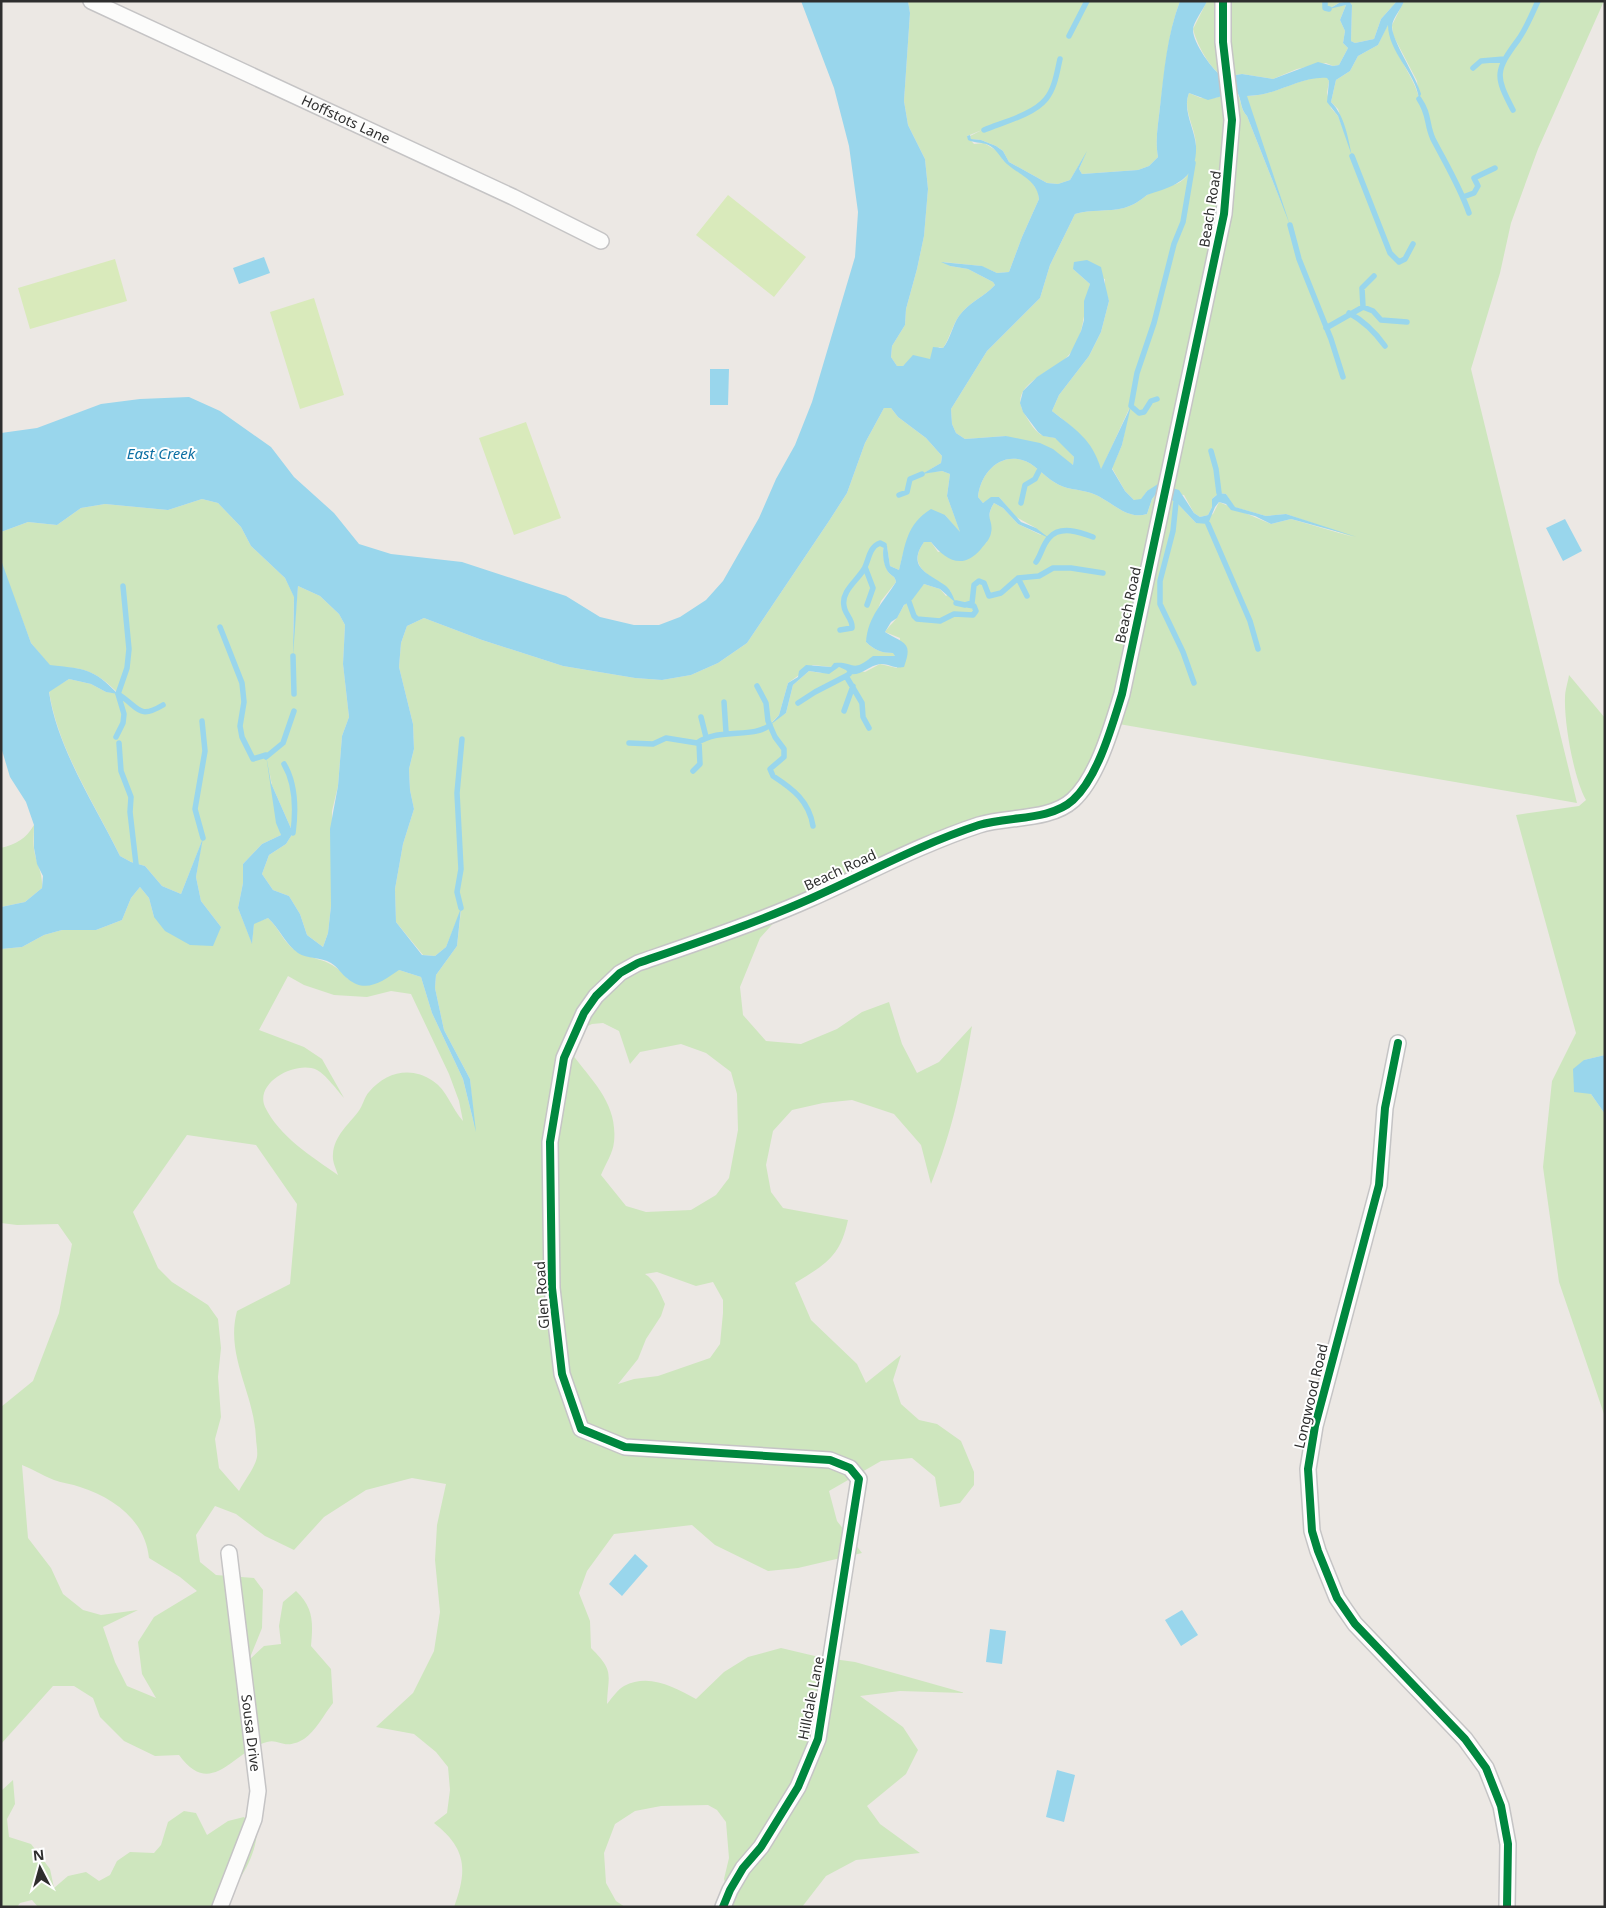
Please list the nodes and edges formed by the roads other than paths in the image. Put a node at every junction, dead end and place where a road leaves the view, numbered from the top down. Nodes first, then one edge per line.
1 (90, 1) edge
2 (1223, 1) edge
3 (601, 241) dead end
4 (692, 944) joint
5 (1398, 1043) dead end
6 (854, 1472) joint
7 (229, 1553) dead end
8 (220, 1907) edge
9 (723, 1907) edge
10 (1507, 1907) edge

1 - 3 street, Hoffstots Lane
2 - 4 street, Beach Road
4 - 6 street, Glen Road
5 - 10 street, Longwood Road
6 - 9 street, Hilldale Lane
7 - 8 street, Sousa Drive

